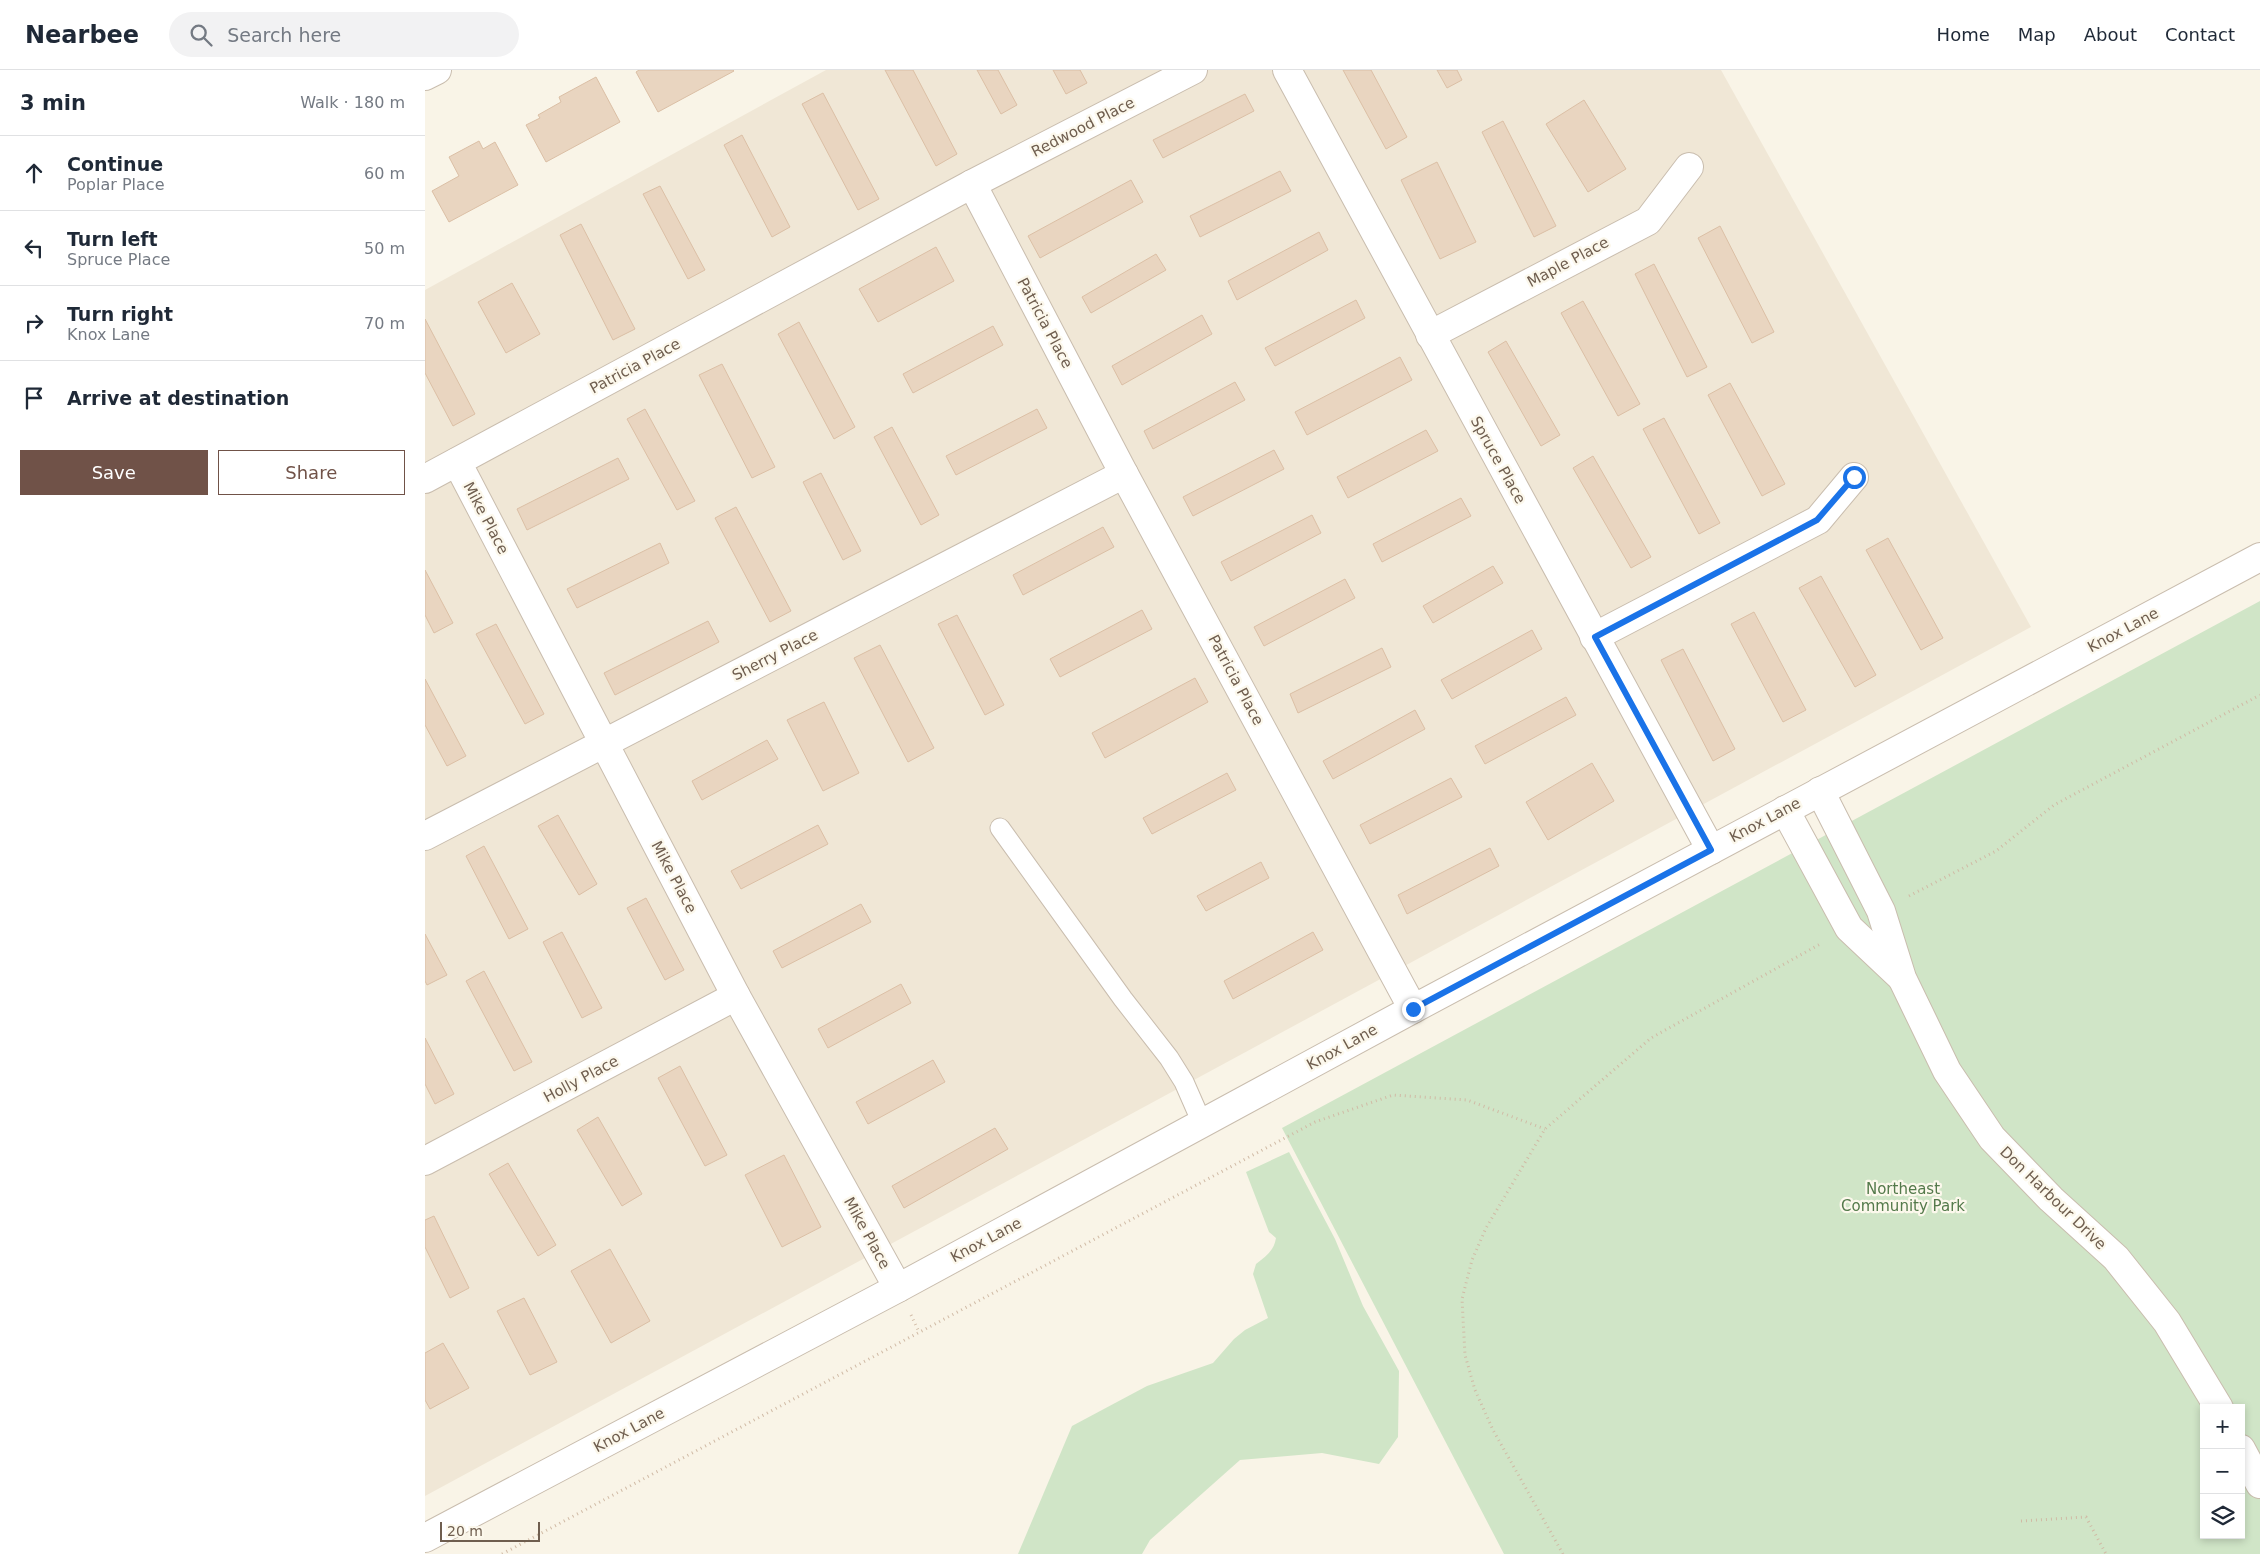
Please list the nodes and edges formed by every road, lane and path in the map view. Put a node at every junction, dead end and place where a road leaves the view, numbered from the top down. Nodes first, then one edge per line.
1 (437, 70) edge
2 (1193, 70) edge
3 (1287, 70) edge
4 (425, 76) edge
5 (1689, 167) dead end
6 (972, 184) junction
7 (1429, 335) junction
8 (457, 462) junction
9 (1124, 474) junction
10 (1854, 477) dead end
11 (425, 479) edge
12 (2260, 557) edge
13 (1595, 637) junction
14 (2260, 695) edge
15 (604, 744) junction
16 (1820, 791) junction
17 (1785, 810) junction
18 (1000, 828) dead end
19 (425, 836) edge
20 (1711, 850) junction
21 (1881, 911) junction
22 (1849, 928) junction
23 (1902, 978) junction
24 (736, 996) junction
25 (1413, 1009) junction
26 (1202, 1123) junction
27 (1545, 1129) junction
28 (425, 1161) edge
29 (898, 1288) junction
30 (2217, 1404) edge
31 (2245, 1456) edge
32 (2260, 1484) edge
33 (2021, 1521) dead end
34 (425, 1538) edge
35 (502, 1554) edge
36 (1563, 1554) edge
37 (2106, 1554) edge

1 - 4 street
2 - 6 street, Redwood Place
3 - 7 street, Spruce Place
5 - 7 street, Maple Place
6 - 8 street, Patricia Place
6 - 9 street, Patricia Place
7 - 13 street, Spruce Place
8 - 11 street, Patricia Place
8 - 15 street, Mike Place
9 - 15 street, Sherry Place
9 - 25 street, Patricia Place
10 - 13 street
12 - 16 street, Knox Lane
13 - 20 street, Spruce Place
14 - 21 path
15 - 19 street, Sherry Place
15 - 24 street, Mike Place
16 - 17 street, Knox Lane
16 - 21 street, Don Harbour Drive
17 - 20 street, Knox Lane
17 - 22 street, Don Harbour Drive
18 - 26 lane
20 - 25 street, Knox Lane
21 - 23 street, Don Harbour Drive
22 - 23 street, Don Harbour Drive
22 - 27 path
23 - 30 street, Don Harbour Drive
24 - 28 street, Holly Place
24 - 29 street, Mike Place
25 - 26 street, Knox Lane
26 - 29 street, Knox Lane
27 - 35 path
27 - 36 path
29 - 34 street, Knox Lane
31 - 32 street
33 - 37 path

